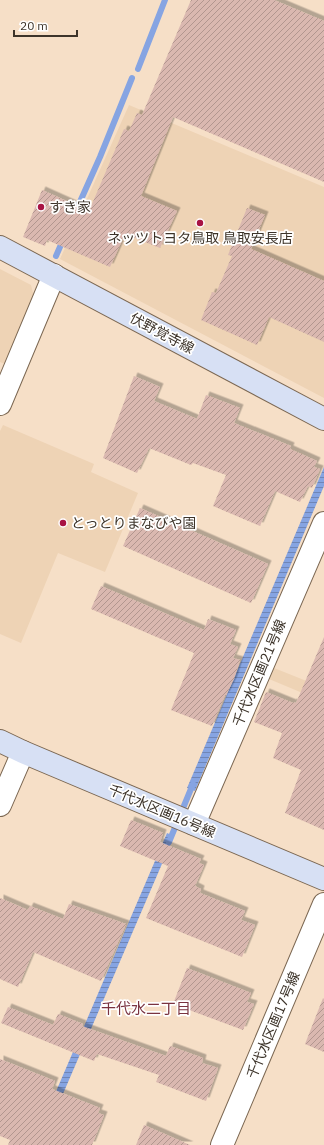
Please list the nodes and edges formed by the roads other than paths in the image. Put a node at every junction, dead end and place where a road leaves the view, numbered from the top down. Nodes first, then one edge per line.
1 (0, 247) edge
2 (54, 275) junction
3 (0, 404) edge
4 (324, 419) edge
5 (324, 523) edge
6 (0, 741) edge
7 (23, 752) junction
8 (0, 805) edge
9 (194, 824) junction
10 (324, 879) edge
11 (324, 904) edge
12 (222, 1145) edge

1 - 2 main road, 伏野覚寺線
2 - 3 street
2 - 4 main road, 伏野覚寺線
5 - 9 street, 千代水区画21号線
6 - 7 main road, 千代水区画16号線
7 - 8 street
7 - 9 main road, 千代水区画16号線
9 - 10 main road, 千代水区画16号線
11 - 12 street, 千代水区画17号線

